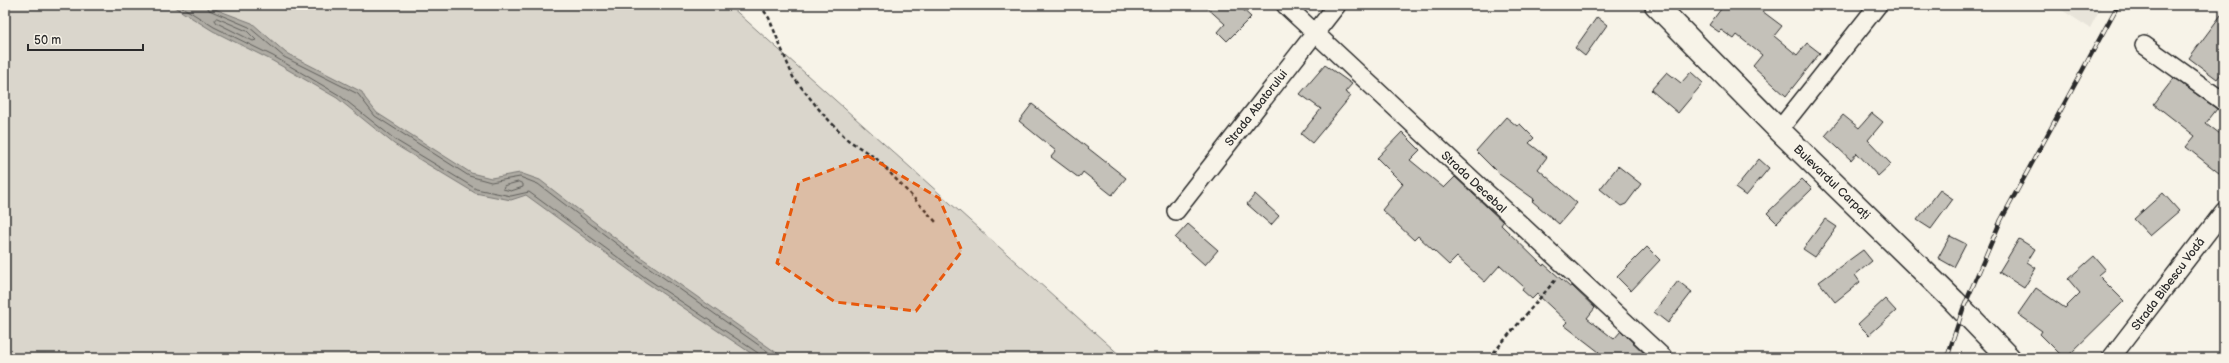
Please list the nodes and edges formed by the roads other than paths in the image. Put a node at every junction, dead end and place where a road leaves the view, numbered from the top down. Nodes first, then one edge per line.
1 (1285, 5) edge
2 (1336, 5) edge
3 (1656, 5) edge
4 (1878, 5) edge
5 (1315, 33) junction
6 (2144, 45) dead end
7 (2224, 102) edge
8 (1779, 130) junction
9 (1176, 211) dead end
10 (2224, 211) edge
11 (1664, 358) edge
12 (2009, 358) edge
13 (2112, 358) edge

1 - 5 street, Strada Decebal
2 - 5 street, Strada Abatorului
3 - 8 main road, Bulevardul Carpați
4 - 8 street
5 - 9 street, Strada Abatorului
5 - 11 street, Strada Decebal
6 - 7 street
8 - 12 main road, Bulevardul Carpați
10 - 13 street, Strada Bibescu Vodă

